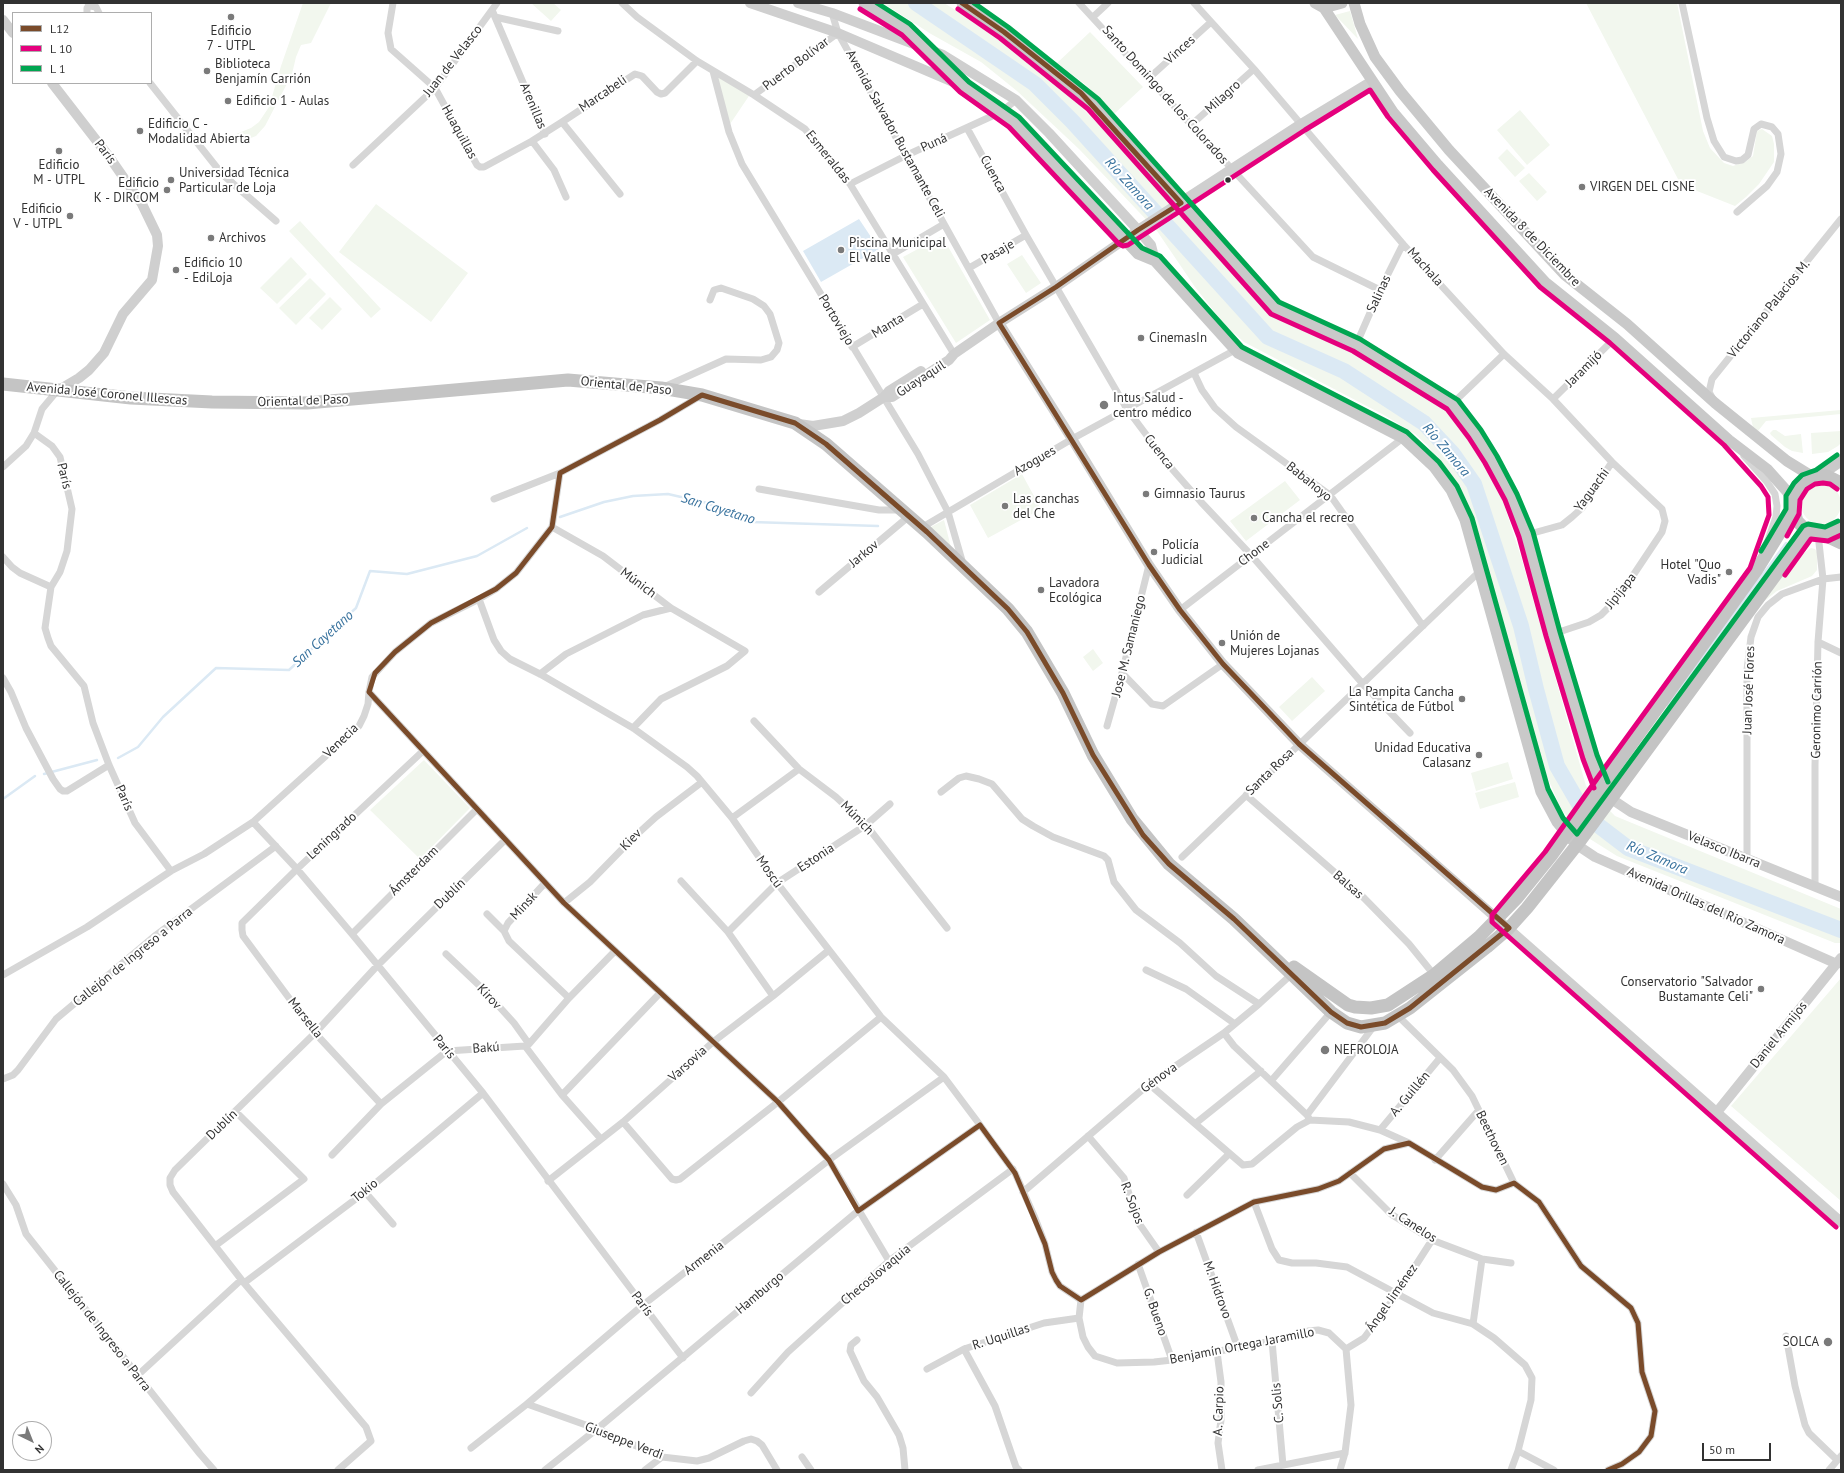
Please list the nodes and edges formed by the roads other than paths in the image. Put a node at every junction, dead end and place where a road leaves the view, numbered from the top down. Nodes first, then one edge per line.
1 (393, 3) edge
2 (497, 3) edge
3 (622, 3) edge
4 (750, 3) edge
5 (798, 3) edge
6 (864, 3) edge
7 (962, 3) edge
8 (1079, 3) edge
9 (1108, 3) edge
10 (1194, 3) edge
11 (1342, 3) edge
12 (1354, 3) edge
13 (1682, 3) edge
14 (89, 4) edge
15 (1320, 5) edge
16 (492, 10) junction
17 (98, 12) edge
18 (832, 13) junction
19 (495, 16) junction
20 (1093, 17) junction
21 (3, 20) edge
22 (1211, 22) junction
23 (558, 31) dead end
24 (12, 32) edge
25 (838, 32) junction
26 (925, 48) junction
27 (697, 61) junction
28 (1254, 69) junction
29 (713, 71) junction
30 (1149, 78) junction
31 (1372, 81) junction
32 (53, 84) edge
33 (151, 84) edge
34 (964, 87) junction
35 (435, 88) junction
36 (754, 95) junction
37 (1016, 100) junction
38 (1001, 112) junction
39 (562, 122) junction
40 (1301, 124) junction
41 (1191, 125) junction
42 (967, 128) junction
43 (545, 134) junction
44 (532, 141) junction
45 (907, 155) junction
46 (353, 165) dead end
47 (1232, 169) junction
48 (850, 184) junction
49 (620, 194) dead end
50 (566, 197) dead end
51 (1181, 203) junction
52 (1737, 212) dead end
53 (1841, 219) edge
54 (276, 220) dead end
55 (944, 224) junction
56 (1138, 230) junction
57 (1026, 235) junction
58 (1124, 239) junction
59 (1403, 244) junction
60 (893, 254) junction
61 (1155, 261) junction
62 (969, 268) junction
63 (1056, 287) junction
64 (1380, 290) junction
65 (710, 300) dead end
66 (923, 304) junction
67 (999, 323) junction
68 (1615, 338) junction
69 (1356, 345) junction
70 (852, 347) junction
71 (1235, 350) junction
72 (954, 354) junction
73 (1504, 354) junction
74 (1194, 373) junction
75 (3, 384) edge
76 (661, 388) junction
77 (57, 391) junction
78 (702, 395) junction
79 (884, 397) junction
80 (1553, 399) junction
81 (212, 402) joint
82 (1715, 403) junction
83 (1452, 404) junction
84 (1127, 409) junction
85 (795, 423) junction
86 (34, 433) junction
87 (1403, 438) junction
88 (1072, 439) junction
89 (1729, 440) junction
90 (1841, 461) edge
91 (1612, 462) junction
92 (3, 467) edge
93 (560, 473) junction
94 (1816, 477) junction
95 (1841, 483) edge
96 (759, 489) dead end
97 (1330, 495) junction
98 (494, 499) dead end
99 (1793, 504) junction
100 (948, 512) junction
101 (904, 513) junction
102 (1665, 521) joint
103 (552, 527) junction
104 (1841, 527) edge
105 (922, 528) junction
106 (1816, 533) junction
107 (1526, 535) junction
108 (1841, 543) edge
109 (1251, 555) junction
110 (3, 557) edge
111 (1148, 565) junction
112 (964, 566) junction
113 (1480, 571) junction
114 (1756, 571) junction
115 (1841, 577) edge
116 (1823, 579) junction
117 (51, 587) junction
118 (820, 592) dead end
119 (479, 599) junction
120 (671, 608) junction
121 (1180, 610) junction
122 (1423, 626) junction
123 (1553, 634) junction
124 (1818, 642) junction
125 (1841, 653) edge
126 (1224, 664) junction
127 (1122, 673) junction
128 (540, 674) junction
129 (3, 678) edge
130 (1362, 683) junction
131 (368, 692) junction
132 (754, 721) dead end
133 (1107, 726) dead end
134 (633, 728) junction
135 (1410, 733) dead end
136 (1299, 744) junction
137 (424, 752) junction
138 (109, 765) junction
139 (799, 769) junction
140 (702, 782) junction
141 (1598, 789) junction
142 (941, 792) dead end
143 (1246, 795) junction
144 (1608, 801) junction
145 (890, 804) dead end
146 (477, 809) junction
147 (732, 818) junction
148 (253, 822) junction
149 (866, 825) junction
150 (1569, 832) junction
151 (505, 840) junction
152 (1579, 843) junction
153 (276, 846) junction
154 (1182, 856) dead end
155 (1747, 859) junction
156 (297, 869) junction
157 (171, 871) junction
158 (681, 880) dead end
159 (545, 883) junction
160 (777, 883) junction
161 (1815, 887) junction
162 (1841, 898) edge
163 (564, 903) junction
164 (487, 914) dead end
165 (1498, 918) junction
166 (242, 923) joint
167 (947, 928) dead end
168 (1509, 928) junction
169 (504, 931) junction
170 (728, 932) junction
171 (352, 934) junction
172 (829, 950) junction
173 (615, 951) junction
174 (446, 954) dead end
175 (1839, 961) edge
176 (377, 966) junction
177 (1146, 970) dead end
178 (1294, 971) junction
179 (3, 975) edge
180 (1437, 980) junction
181 (660, 993) junction
182 (773, 996) junction
183 (570, 998) junction
184 (1259, 1004) junction
185 (1388, 1005) junction
186 (1331, 1012) junction
187 (1397, 1016) junction
188 (881, 1017) junction
189 (1235, 1024) junction
190 (1374, 1026) junction
191 (315, 1033) junction
192 (1224, 1033) junction
193 (713, 1042) junction
194 (527, 1045) junction
195 (447, 1051) junction
196 (1440, 1058) junction
197 (1261, 1071) junction
198 (944, 1077) junction
199 (3, 1079) edge
200 (1271, 1082) junction
201 (1149, 1084) junction
202 (483, 1093) junction
203 (562, 1095) junction
204 (778, 1102) junction
205 (381, 1104) junction
206 (1478, 1111) junction
207 (236, 1112) junction
208 (1717, 1112) junction
209 (1308, 1118) junction
210 (623, 1122) junction
211 (1196, 1123) junction
212 (980, 1125) junction
213 (1380, 1130) junction
214 (1088, 1136) junction
215 (601, 1139) junction
216 (1409, 1143) junction
217 (1229, 1154) junction
218 (332, 1155) dead end
219 (829, 1160) junction
220 (1435, 1160) junction
221 (1012, 1169) junction
222 (1350, 1173) junction
223 (548, 1181) junction
224 (1514, 1183) junction
225 (3, 1184) edge
226 (365, 1192) junction
227 (1023, 1192) junction
228 (1187, 1195) dead end
229 (1254, 1202) junction
230 (858, 1211) junction
231 (1841, 1222) edge
232 (393, 1224) dead end
233 (1196, 1232) junction
234 (1432, 1240) junction
235 (215, 1246) junction
236 (1159, 1252) junction
237 (1482, 1259) junction
238 (889, 1261) junction
239 (1511, 1263) dead end
240 (1138, 1264) junction
241 (242, 1282) junction
242 (1398, 1294) junction
243 (1081, 1300) junction
244 (643, 1305) junction
245 (1079, 1318) junction
246 (1473, 1324) junction
247 (1786, 1336) dead end
248 (856, 1340) dead end
249 (1272, 1341) junction
250 (1238, 1348) junction
251 (1346, 1349) junction
252 (964, 1350) junction
253 (1217, 1352) junction
254 (683, 1358) junction
255 (1172, 1360) junction
256 (927, 1369) dead end
257 (138, 1375) junction
258 (751, 1393) dead end
259 (527, 1404) junction
260 (597, 1429) junction
261 (471, 1448) dead end
262 (1518, 1451) junction
263 (1345, 1453) junction
264 (662, 1457) junction
265 (802, 1457) dead end
266 (1839, 1458) edge
267 (1283, 1466) junction
268 (214, 1470) edge
269 (338, 1470) edge
270 (545, 1470) edge
271 (645, 1470) edge
272 (776, 1470) edge
273 (811, 1470) edge
274 (905, 1470) edge
275 (1020, 1470) edge
276 (1222, 1470) edge
277 (1258, 1470) edge
278 (1340, 1470) edge
279 (1511, 1470) edge
280 (1554, 1470) edge
281 (1608, 1470) edge
282 (1829, 1470) edge

1 - 35 street, Huaquillas
2 - 16 street, Juan de Velasco
3 - 27 street, Esmeraldas
4 - 25 main road
5 - 18 main road
6 - 26 main road
7 - 51 main road
8 - 20 street, Santo Domingo de los Colorados
9 - 20 street
10 - 22 street, Machala
11 - 15 main road
12 - 82 main road, Avenida 8 de Diciembre
13 - 52 street
14 - 17 street
15 - 31 main road, Avenida 8 de Diciembre
16 - 19 street, Arenillas
16 - 35 street, Juan de Velasco
18 - 25 street, Avenida Salvador Bustamante Celi
18 - 26 main road
19 - 23 street
19 - 43 street, Arenillas
20 - 30 street, Santo Domingo de los Colorados
21 - 24 main road
22 - 28 street, Machala
22 - 30 street, Vinces
25 - 34 main road
25 - 36 street, Puerto Bolívar
25 - 45 street, Avenida Salvador Bustamante Celi
26 - 34 main road
26 - 37 main road
27 - 29 street, Esmeraldas
27 - 39 street, Marcabeli
28 - 40 street, Machala
28 - 41 street, Milagro
29 - 36 street, Esmeraldas
29 - 70 street, Portoviejo
30 - 41 street, Santo Domingo de los Colorados
31 - 40 main road, Guayaquil
31 - 68 main road, Avenida 8 de Diciembre
32 - 77 main road, París
33 - 54 street
34 - 38 main road
35 - 44 street, Huaquillas
35 - 46 street, Juan de Velasco
36 - 48 street, Esmeraldas
37 - 38 street, Puná
37 - 56 main road
38 - 42 street, Puná
38 - 58 main road
39 - 43 street, Arenillas
39 - 49 street, Arenillas
40 - 47 main road, Guayaquil
40 - 59 street, Machala
41 - 47 street, Santo Domingo de los Colorados
42 - 45 street, Puná
42 - 57 street, Cuenca
43 - 44 street
44 - 50 street
45 - 48 street, Puná
45 - 55 street, Avenida Salvador Bustamante Celi
47 - 51 main road, Guayaquil
47 - 64 street, Santo Domingo de los Colorados
48 - 60 street, Esmeraldas
51 - 56 main road, Guayaquil
51 - 69 main road
53 - 82 street, Victoriano Palacios M.
55 - 60 street
55 - 62 street, Avenida Salvador Bustamante Celi
56 - 58 main road, Guayaquil
56 - 61 main road
57 - 62 street, Pasaje
57 - 63 street, Cuenca
58 - 61 main road
58 - 63 main road, Guayaquil
59 - 64 street, Salinas
59 - 73 street, Machala
60 - 66 street, Esmeraldas
61 - 71 main road
62 - 67 street, Avenida Salvador Bustamante Celi
63 - 67 main road, Guayaquil
63 - 84 street, Cuenca
64 - 69 street, Salinas
65 - 76 street
66 - 70 street, Manta
66 - 72 street, Esmeraldas
67 - 72 main road, Guayaquil
67 - 88 main road, Avenida Salvador Bustamante Celi
68 - 80 street, Jaramijó
68 - 89 main road, Avenida 8 de Diciembre
69 - 83 main road
70 - 79 street, Portoviejo
71 - 74 street, Azogues
71 - 87 main road
72 - 79 main road, Guayaquil
73 - 80 street, Machala
73 - 83 street
74 - 84 street, Azogues
74 - 97 street, Babahoyo
75 - 77 highway, Avenida José Coronel Illescas
76 - 78 highway, Oriental de Paso
76 - 81 highway, Oriental de Paso
77 - 81 highway, Avenida José Coronel Illescas
77 - 86 street, París
78 - 85 highway, Oriental de Paso
78 - 93 street
79 - 85 main road, Guayaquil
79 - 100 street, Portoviejo
80 - 91 street, Machala
82 - 94 main road, Avenida 8 de Diciembre
83 - 107 main road
84 - 88 street, Azogues
84 - 109 street, Cuenca
85 - 101 highway, Oriental de Paso
86 - 92 street
86 - 117 street, París
87 - 97 street, Chone
87 - 113 main road
88 - 100 street, Azogues
88 - 111 main road, Avenida Salvador Bustamante Celi
89 - 99 main road, Avenida 8 de Diciembre
89 - 114 street
90 - 94 main road
91 - 102 street, Machala
91 - 107 street, Yaguachi
93 - 98 street
93 - 103 street, Venecia
94 - 95 highway
94 - 99 highway
96 - 101 street
97 - 109 street, Chone
97 - 122 street, Babahoyo
99 - 106 highway
99 - 114 highway
100 - 105 street, Azogues
100 - 112 street, Portoviejo
101 - 105 highway, Oriental de Paso
101 - 118 street, Jarkov
102 - 123 street, Jipijapa
103 - 119 street, Venecia
103 - 120 street, Múnich
104 - 106 highway
105 - 112 highway, Oriental de Paso
106 - 108 highway
106 - 116 street, Geronimo Carrión
106 - 144 highway
107 - 123 main road
109 - 121 street, Chone
109 - 130 street, Cuenca
110 - 117 street
111 - 121 main road, Avenida Salvador Bustamante Celi
111 - 127 street, Jose M. Samaniego
112 - 178 highway, Oriental de Paso
113 - 122 street, Santa Rosa
113 - 150 main road
114 - 141 highway
115 - 116 street, Juan José Flores
116 - 124 street, Geronimo Carrión
116 - 155 street, Juan José Flores
117 - 138 street, París
119 - 128 street, Moscú
119 - 131 street, Venecia
120 - 128 street
120 - 134 street, Múnich
121 - 126 main road, Avenida Salvador Bustamante Celi
122 - 130 street, Santa Rosa
123 - 141 main road
124 - 125 street
124 - 161 street, Geronimo Carrión
126 - 127 street
126 - 136 main road, Avenida Salvador Bustamante Celi
127 - 133 street, Jose M. Samaniego
128 - 134 street, Moscú
129 - 138 street
130 - 135 street, Cuenca
130 - 136 street, Santa Rosa
131 - 137 street
131 - 148 street, Venecia
132 - 139 street, Múnich
134 - 140 street, Moscú
136 - 143 street, Santa Rosa
136 - 165 main road, Avenida Salvador Bustamante Celi
137 - 146 street
137 - 156 street, Leningrado
138 - 157 street, París
139 - 147 street
139 - 149 street, Múnich
140 - 147 street, Moscú
140 - 163 street, Kiev
141 - 144 main road
141 - 150 highway
142 - 184 street
143 - 154 street, Santa Rosa
143 - 180 street, Balsas
144 - 152 highway
144 - 155 main road, Velasco Ibarra
145 - 149 street, Estonia
146 - 151 street
146 - 171 street, Ámsterdam
147 - 160 street, Moscú
148 - 153 street, París
148 - 157 street
149 - 160 street, Estonia
149 - 167 street, Múnich
150 - 152 main road
150 - 165 highway
151 - 159 street
151 - 176 street, Dublín
152 - 168 highway
152 - 175 main road, Avenida Orillas del Rio Zamora
153 - 156 street, París
153 - 199 street, Callejón de Ingreso a Parra
155 - 161 main road, Velasco Ibarra
156 - 166 street, Leningrado
156 - 171 street, París
157 - 179 street
158 - 170 street
159 - 163 street
159 - 169 street, Minsk
160 - 170 street, Estonia
160 - 172 street, Moscú
161 - 162 main road, Velasco Ibarra
163 - 173 street
164 - 169 street
165 - 168 main road, Avenida Salvador Bustamante Celi
165 - 180 highway
166 - 191 street, Marsella
168 - 180 highway
168 - 208 main road, Avenida Salvador Bustamante Celi
169 - 183 street
170 - 182 street
171 - 176 street, París
172 - 182 street, Varsovia
172 - 188 street, Moscú
173 - 181 street
173 - 183 street
174 - 194 street, Kirov
175 - 208 main road, Daniel Armijos
176 - 191 street, Dublín
176 - 195 street, París
177 - 189 street
178 - 184 street, Génova
178 - 185 highway
178 - 186 highway
180 - 185 highway
180 - 187 highway
181 - 193 street
181 - 203 street
182 - 193 street, Varsovia
183 - 194 street
184 - 189 street, Génova
185 - 187 street, Beethoven
186 - 190 highway
186 - 200 street
187 - 190 highway
187 - 196 street, Beethoven
188 - 198 street, Moscú
188 - 204 street
189 - 192 street, Génova
190 - 209 street
191 - 205 street, Marsella
191 - 207 street, Dublín
192 - 197 street
192 - 201 street, Génova
193 - 204 street
193 - 210 street, Varsovia
194 - 195 street, Bakú
194 - 203 street, Kirov
195 - 202 street, París
195 - 205 street
196 - 206 street, Beethoven
196 - 213 street, A. Guillén
197 - 200 street
197 - 211 street
198 - 212 street, Moscú
198 - 219 street, Armenia
200 - 209 street
201 - 211 street
201 - 214 street, Génova
202 - 223 street, París
202 - 226 street, Tokio
203 - 215 street, Kirov
204 - 210 street
204 - 219 street
205 - 218 street
206 - 220 street
206 - 224 street, Beethoven
207 - 235 street, Dublín
207 - 235 street
208 - 231 main road, Avenida Salvador Bustamante Celi
209 - 213 street
209 - 217 street
210 - 215 street, Varsovia
211 - 217 street
212 - 221 street, Moscú
212 - 230 street, Hamburgo
213 - 216 street
214 - 227 street, Génova
214 - 236 street, R. Sojos
215 - 223 street, Varsovia
216 - 220 street
216 - 222 street
217 - 228 street
219 - 230 street
219 - 244 street, Armenia
220 - 224 street
221 - 227 street, Moscú
221 - 238 street, Checoslovaquia
222 - 229 street
222 - 234 street, J. Canelos
223 - 244 street, París
224 - 281 street, Beethoven
225 - 257 street, Callejón de Ingreso a Parra
226 - 232 street
226 - 241 street, Tokio
227 - 243 street, Moscú
229 - 233 street
229 - 242 street
230 - 238 street
230 - 254 street, Hamburgo
233 - 236 street
233 - 250 street, M. Hidrovo
234 - 237 street, J. Canelos
234 - 242 street, Ángel Jiménez
235 - 241 street, Dublín
236 - 240 street
237 - 239 street, J. Canelos
237 - 246 street
238 - 258 street, Checoslovaquia
240 - 243 street
240 - 255 street, G. Bueno
241 - 257 street, Tokio
241 - 269 street, Dublín
242 - 246 street
242 - 251 street, Ángel Jiménez
243 - 245 street, Benjamín Ortega Jaramillo
244 - 254 street, París
244 - 259 street, Armenia
245 - 252 street, R. Uquillas
245 - 255 street, Benjamín Ortega Jaramillo
246 - 262 street
247 - 266 street
248 - 274 street
249 - 250 street, Benjamín Ortega Jaramillo
249 - 251 street, Benjamín Ortega Jaramillo
249 - 267 street, C. Solis
250 - 253 street, Benjamín Ortega Jaramillo
251 - 263 street
252 - 256 street, R. Uquillas
252 - 275 street
253 - 255 street, Benjamín Ortega Jaramillo
253 - 276 street, A. Carpio
254 - 260 street, Hamburgo
257 - 268 street, Callejón de Ingreso a Parra
259 - 260 street, Giuseppe Verdi
259 - 261 street, Armenia
260 - 264 street, Giuseppe Verdi
260 - 270 street, Hamburgo
262 - 279 street
262 - 280 street
263 - 267 street
263 - 278 street
264 - 271 street
264 - 272 street, Giuseppe Verdi
265 - 273 street
266 - 282 street
267 - 277 street

